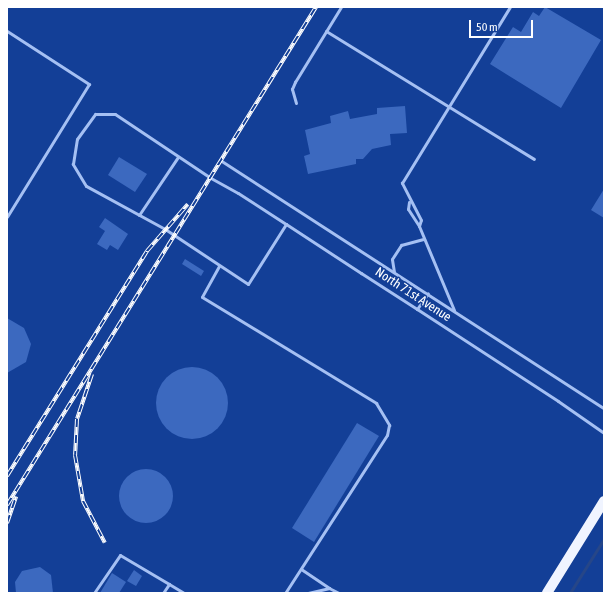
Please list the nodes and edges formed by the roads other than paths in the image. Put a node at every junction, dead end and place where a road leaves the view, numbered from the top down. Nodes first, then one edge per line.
1 (341, 7) edge
2 (510, 7) edge
3 (7, 31) edge
4 (326, 32) junction
5 (296, 103) dead end
6 (448, 107) junction
7 (178, 157) junction
8 (534, 159) dead end
9 (220, 160) dead end
10 (409, 202) junction
11 (139, 215) junction
12 (7, 217) edge
13 (286, 224) junction
14 (419, 226) junction
15 (424, 239) junction
16 (218, 266) junction
17 (394, 272) junction
18 (428, 294) junction
19 (417, 309) junction
20 (454, 310) junction
21 (604, 408) edge
22 (604, 434) edge
23 (604, 501) edge
24 (301, 569) junction
25 (169, 584) junction
26 (329, 588) junction
27 (94, 593) edge
28 (163, 593) edge
29 (184, 593) edge
30 (285, 593) edge
31 (308, 593) edge
32 (339, 593) edge
33 (547, 593) edge

1 - 4 lane
2 - 6 lane
3 - 12 lane
4 - 5 lane
4 - 6 lane
6 - 8 lane
6 - 10 lane
7 - 11 lane
7 - 11 lane, North 71st Avenue
7 - 13 lane, North 71st Avenue
9 - 17 lane, North 71st Avenue
10 - 14 lane
10 - 14 lane
11 - 16 lane, North 71st Avenue
13 - 16 lane, North 71st Avenue
13 - 19 lane, North 71st Avenue
14 - 15 lane
15 - 17 lane
15 - 20 lane
16 - 24 lane
17 - 18 lane, North 71st Avenue
18 - 19 lane
18 - 20 lane, North 71st Avenue
19 - 22 lane, North 71st Avenue
20 - 21 lane, North 71st Avenue
23 - 33 main road
24 - 26 lane
24 - 30 lane
25 - 27 lane
25 - 28 lane
25 - 29 lane
26 - 31 lane
26 - 32 lane

